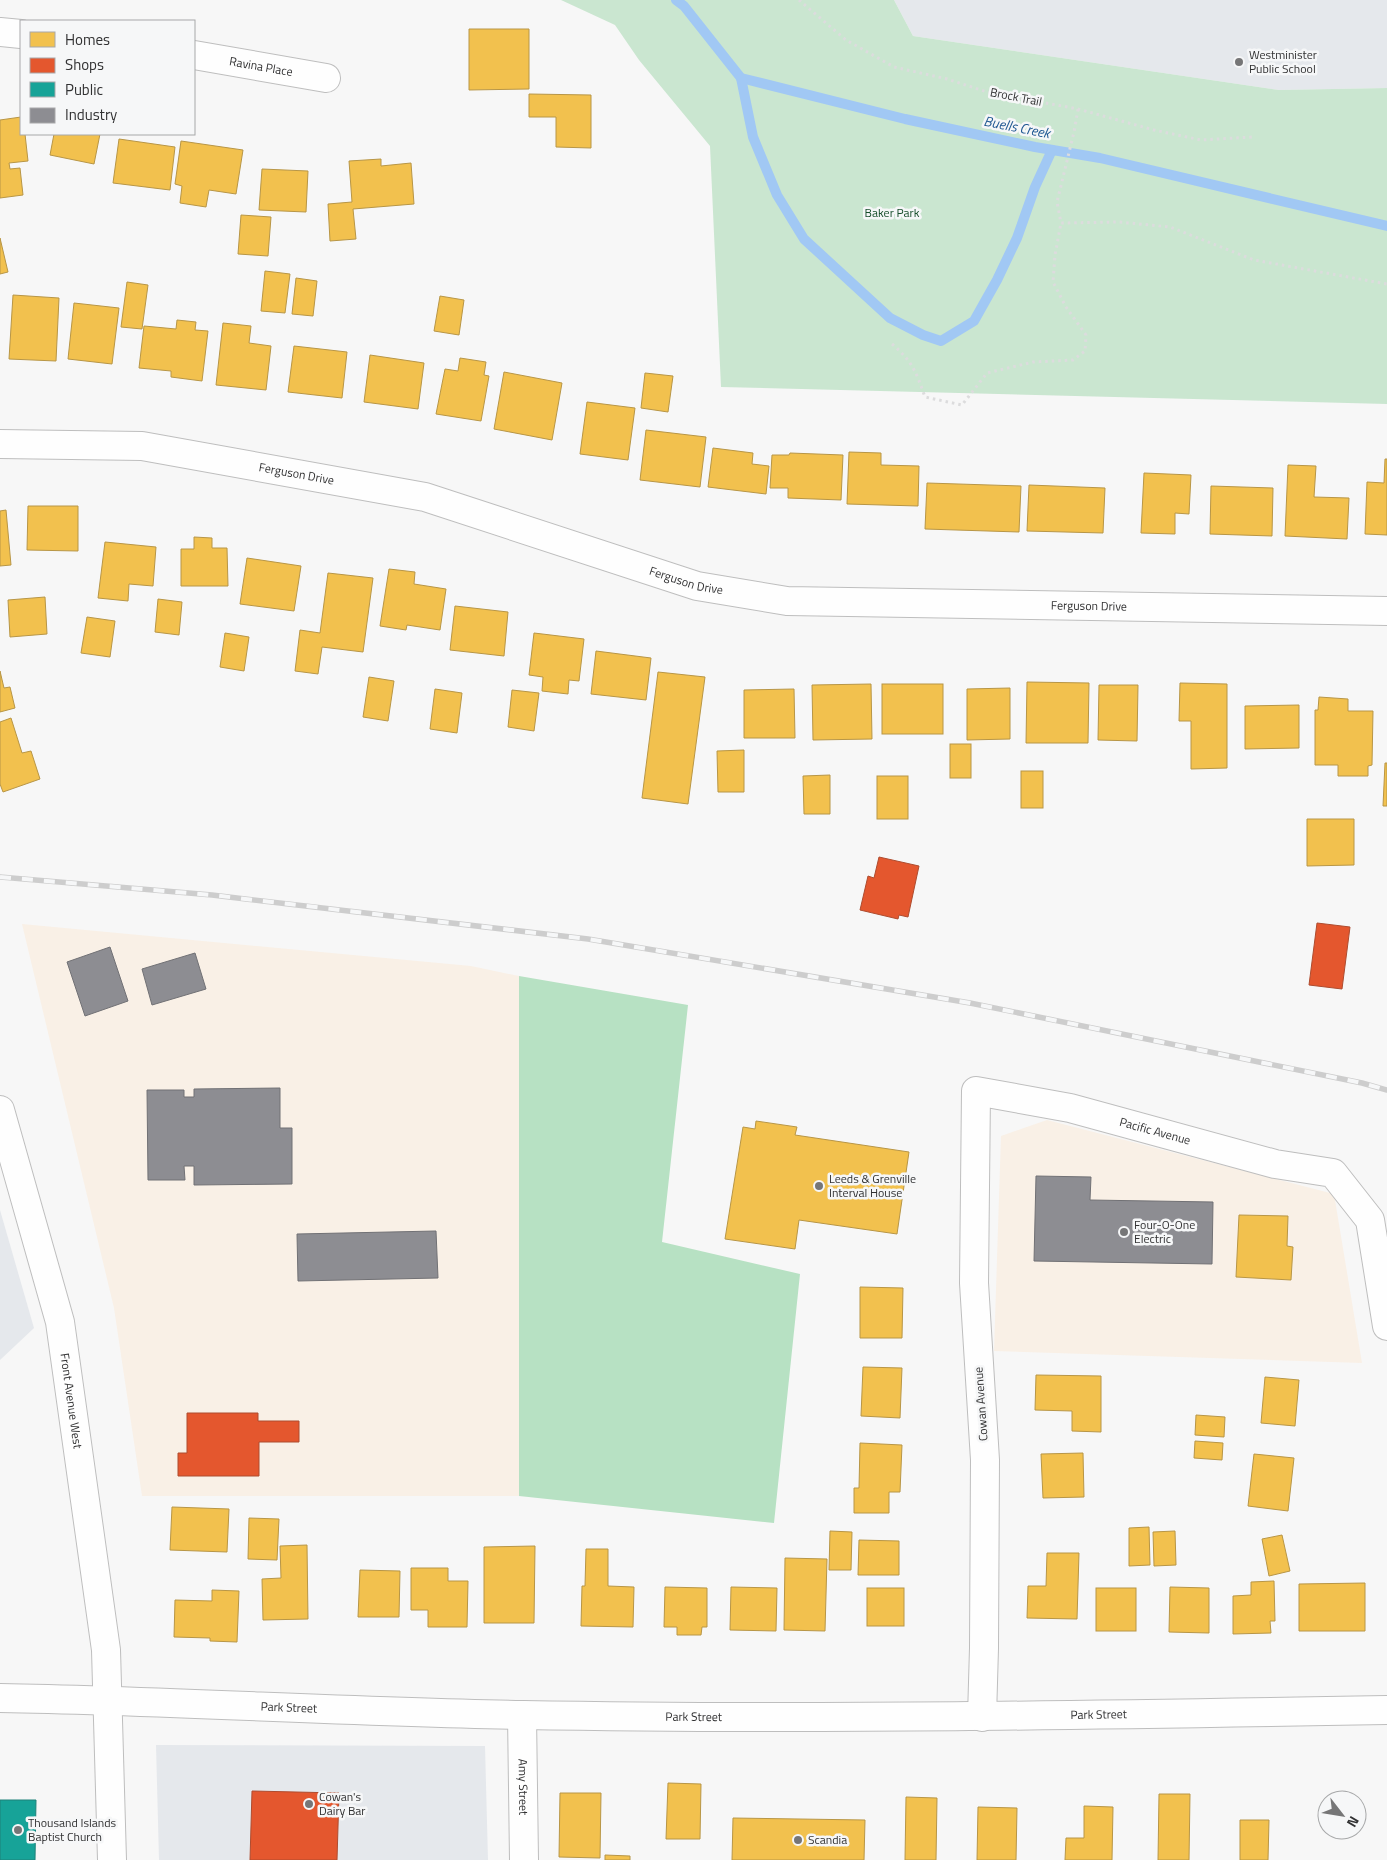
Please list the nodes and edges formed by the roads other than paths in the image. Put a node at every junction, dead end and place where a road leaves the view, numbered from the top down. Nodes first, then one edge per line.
1 (0, 32) edge
2 (20, 34) edge
3 (195, 55) edge
4 (326, 78) dead end
5 (0, 444) edge
6 (1387, 611) edge
7 (976, 1091) joint
8 (0, 1110) edge
9 (1387, 1326) edge
10 (0, 1698) edge
11 (109, 1700) junction
12 (1387, 1710) edge
13 (522, 1715) junction
14 (982, 1717) junction
15 (112, 1860) edge
16 (524, 1860) edge

1 - 2 street
3 - 4 street, Ravina Place
5 - 6 street, Ferguson Drive
7 - 9 street, Pacific Avenue
7 - 14 street, Cowan Avenue
8 - 11 street, Front Avenue West
10 - 11 street, Park Street
11 - 13 street, Park Street
11 - 15 street, Front Avenue West
12 - 14 street, Park Street
13 - 14 street, Park Street
13 - 16 street, Amy Street

